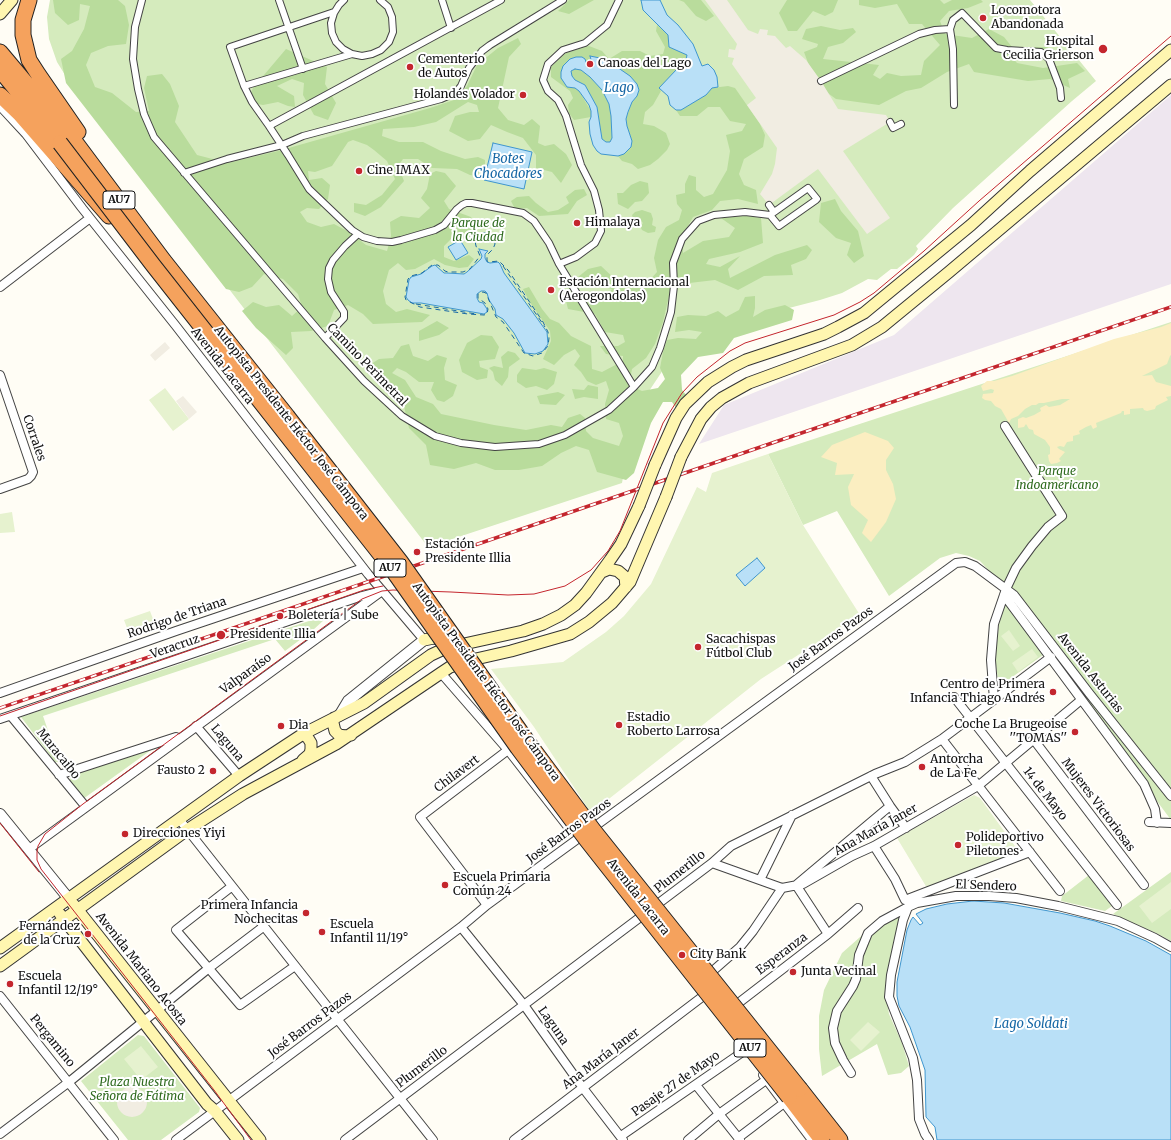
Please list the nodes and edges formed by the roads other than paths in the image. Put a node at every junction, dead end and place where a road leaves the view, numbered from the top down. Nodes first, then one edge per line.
1 (12, 0) edge
2 (29, 0) edge
3 (142, 0) edge
4 (279, 0) edge
5 (344, 0) edge
6 (380, 0) edge
7 (442, 0) edge
8 (501, 0) edge
9 (563, 0) edge
10 (619, 0) edge
11 (334, 12) junction
12 (0, 14) edge
13 (289, 27) junction
14 (451, 28) junction
15 (950, 30) junction
16 (1171, 50) edge
17 (0, 52) edge
18 (352, 54) junction
19 (303, 69) junction
20 (0, 70) edge
21 (821, 81) dead end
22 (1171, 85) edge
23 (244, 86) junction
24 (0, 95) edge
25 (1061, 98) dead end
26 (954, 105) dead end
27 (0, 106) edge
28 (890, 122) dead end
29 (901, 124) dead end
30 (269, 126) junction
31 (282, 145) junction
32 (184, 173) junction
33 (769, 205) dead end
34 (772, 213) junction
35 (90, 218) junction
36 (358, 234) junction
37 (159, 263) junction
38 (559, 264) junction
39 (0, 287) edge
40 (325, 338) junction
41 (0, 375) edge
42 (634, 387) junction
43 (1005, 426) dead end
44 (0, 489) edge
45 (363, 568) junction
46 (984, 571) joint
47 (602, 572) junction
48 (626, 587) junction
49 (382, 590) junction
50 (1005, 592) junction
51 (424, 640) junction
52 (455, 646) junction
53 (1051, 657) junction
54 (441, 673) junction
55 (0, 693) edge
56 (954, 697) dead end
57 (994, 700) junction
58 (1081, 700) junction
59 (12, 716) junction
60 (337, 717) junction
61 (970, 718) junction
62 (0, 719) edge
63 (196, 726) junction
64 (303, 734) junction
65 (183, 735) junction
66 (351, 735) junction
67 (942, 739) junction
68 (1034, 740) junction
69 (508, 750) junction
70 (298, 764) junction
71 (1006, 764) junction
72 (59, 775) junction
73 (239, 776) junction
74 (871, 776) junction
75 (978, 786) junction
76 (1171, 796) edge
77 (890, 806) junction
78 (86, 807) junction
79 (0, 814) edge
80 (792, 815) junction
81 (179, 819) junction
82 (1149, 822) dead end
83 (1158, 822) junction
84 (1171, 823) edge
85 (906, 828) junction
86 (187, 830) junction
87 (578, 840) junction
88 (874, 846) junction
89 (28, 849) junction
90 (1030, 852) junction
91 (712, 863) junction
92 (760, 880) junction
93 (796, 885) junction
94 (1144, 885) dead end
95 (231, 887) junction
96 (782, 888) junction
97 (1060, 891) dead end
98 (69, 899) junction
99 (907, 904) junction
100 (487, 905) junction
101 (1117, 905) dead end
102 (858, 908) dead end
103 (56, 909) junction
104 (78, 910) junction
105 (640, 918) junction
106 (64, 920) junction
107 (263, 927) junction
108 (460, 927) junction
109 (828, 934) junction
110 (1171, 947) edge
111 (0, 948) edge
112 (0, 966) edge
113 (295, 966) junction
114 (209, 968) junction
115 (694, 987) junction
116 (0, 996) edge
117 (702, 997) junction
118 (524, 1005) junction
119 (157, 1010) junction
120 (718, 1018) junction
121 (336, 1019) junction
122 (143, 1021) junction
123 (744, 1051) junction
124 (851, 1073) dead end
125 (766, 1080) junction
126 (68, 1082) junction
127 (696, 1085) junction
128 (583, 1088) junction
129 (791, 1096) junction
130 (400, 1099) junction
131 (229, 1100) junction
132 (215, 1111) junction
133 (719, 1114) junction
134 (0, 1134) edge
135 (927, 1137) edge
136 (622, 1138) edge
137 (739, 1139) edge
138 (114, 1140) edge
139 (176, 1140) edge
140 (238, 1140) edge
141 (260, 1140) edge
142 (345, 1140) edge
143 (432, 1140) edge
144 (514, 1140) edge
145 (688, 1140) edge
146 (812, 1140) edge
147 (822, 1140) edge
148 (840, 1140) edge

1 - 12 main road
2 - 37 highway
3 - 32 street, Camino Perimetral
4 - 13 street
5 - 11 street
6 - 18 street
7 - 14 street
8 - 14 street
9 - 31 street
10 - 38 street
11 - 13 street
11 - 18 street
13 - 19 street
13 - 23 street
14 - 30 street
15 - 21 street
15 - 25 street
15 - 26 street
16 - 47 main road, bridge
17 - 37 highway, Autopista Presidente Héctor José Cámpora / AU7
18 - 19 street
19 - 23 street
20 - 37 highway, Autopista Presidente Héctor José Cámpora / AU7, bridge
22 - 48 main road, bridge
23 - 30 street
24 - 37 highway, bridge
27 - 35 street, Avenida Lacarra
28 - 29 street
30 - 31 street
31 - 32 street
31 - 36 street
32 - 40 street, Camino Perimetral
33 - 34 street
34 - 34 street, Camino Perimetral
34 - 42 street, Camino Perimetral
35 - 39 street
35 - 45 street, Avenida Lacarra
36 - 38 street
36 - 40 street
37 - 129 highway, Autopista Presidente Héctor José Cámpora / AU7, bridge
38 - 42 street
40 - 42 street, Camino Perimetral
41 - 44 street, Corrales
43 - 50 street
45 - 49 street, Avenida Lacarra
45 - 55 street, Rodrigo de Triana
46 - 50 street, Avenida Asturias
46 - 87 street, José Barros Pazos
47 - 48 main road
47 - 52 main road
48 - 54 main road
49 - 51 street, Avenida Lacarra
49 - 59 street, Veracruz
49 - 63 street, Valparaíso
50 - 53 street, Avenida Asturias
50 - 57 street
50 - 76 street, Avenida Asturias
51 - 52 main road
51 - 60 street
52 - 60 main road
53 - 57 street, Plumerillo
53 - 58 street, Avenida Asturias
54 - 66 main road
54 - 69 street, Avenida Lacarra
56 - 61 street, 14 de Mayo
57 - 61 street, Plumerillo
58 - 68 street, Ana María Janer
58 - 83 street, Avenida Asturias
59 - 62 street, Veracruz
59 - 72 street, Maracaibo
60 - 64 main road
60 - 66 main road
61 - 67 street, Plumerillo
61 - 71 street, 14 de Mayo
63 - 65 street, Valparaíso
63 - 73 street, Laguna
64 - 70 main road
64 - 73 main road
65 - 72 street, Valparaíso
65 - 78 street, Valparaíso
66 - 70 main road
67 - 74 street, Plumerillo
67 - 75 street
68 - 71 street, Ana María Janer
68 - 94 street, Mujeres Victoriosas
69 - 87 street, Avenida Lacarra
69 - 100 street, Chilavert
70 - 86 main road
71 - 75 street, Ana María Janer
71 - 101 street, 14 de Mayo
72 - 78 street, Maracaibo
73 - 81 main road
74 - 77 street
74 - 80 street, Plumerillo
75 - 85 street, Ana María Janer
75 - 90 street
77 - 85 street
77 - 93 street
78 - 89 street, Valparaíso
79 - 89 street, Avenida Mariano Acosta
80 - 91 street, Plumerillo
80 - 92 street
81 - 86 street
81 - 98 main road
82 - 83 street
83 - 84 street
85 - 88 street, Ana María Janer
86 - 95 street
86 - 104 main road
87 - 100 street, José Barros Pazos
87 - 105 street, Avenida Lacarra
88 - 93 street, Ana María Janer
88 - 99 street
89 - 98 street, Avenida Mariano Acosta
90 - 97 street
90 - 99 street
91 - 92 street
91 - 105 street, Plumerillo
92 - 96 street
93 - 96 street, Ana María Janer
93 - 109 street
95 - 107 street
95 - 114 street
96 - 115 street
98 - 103 main road
98 - 104 main road, Avenida Mariano Acosta
99 - 110 street, El Sendero
99 - 124 street
99 - 135 street
100 - 108 street, José Barros Pazos
102 - 109 street, Esperanza
103 - 106 main road
103 - 111 main road
104 - 106 main road
104 - 119 main road, Avenida Mariano Acosta
105 - 115 street, Avenida Lacarra
105 - 118 street, Plumerillo
106 - 112 main road
106 - 122 main road
107 - 113 street
107 - 114 street
108 - 118 street, Laguna
108 - 121 street, José Barros Pazos
109 - 120 street, Esperanza
113 - 114 street
113 - 121 street
114 - 119 street
115 - 117 street, Avenida Lacarra
116 - 126 street, Pergamino
117 - 120 street, Avenida Lacarra
117 - 128 street, Ana María Janer
118 - 128 street, Laguna
118 - 130 street, Plumerillo
119 - 122 street
119 - 131 main road, Avenida Mariano Acosta
120 - 123 street, Avenida Lacarra
121 - 130 street
121 - 131 street, José Barros Pazos
122 - 126 street
122 - 132 main road
123 - 125 street, Avenida Lacarra
123 - 127 street, Pasaje 27 de Mayo
125 - 129 street, Avenida Lacarra
125 - 133 street
126 - 134 street
126 - 138 street, Pergamino
127 - 133 street
127 - 136 street, Pasaje 27 de Mayo
128 - 136 street, Laguna
128 - 144 street, Ana María Janer
129 - 137 street
129 - 146 street, Avenida Lacarra
129 - 147 highway, Autopista Presidente Héctor José Cámpora / AU7
129 - 148 highway, Autopista Presidente Héctor José Cámpora / AU7
130 - 142 street, Plumerillo
130 - 143 street
131 - 132 street, José Barros Pazos
131 - 141 main road, Avenida Mariano Acosta
132 - 139 street, José Barros Pazos
132 - 140 main road
133 - 137 street
133 - 145 street

